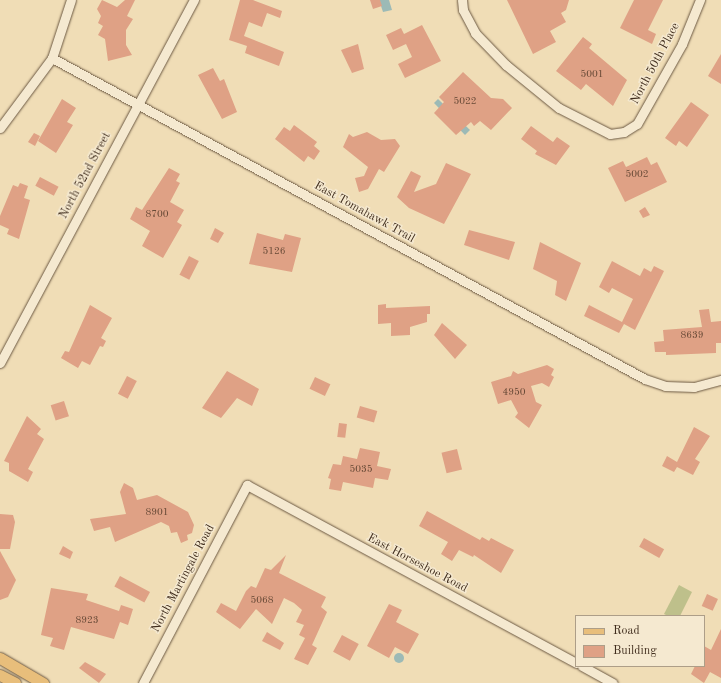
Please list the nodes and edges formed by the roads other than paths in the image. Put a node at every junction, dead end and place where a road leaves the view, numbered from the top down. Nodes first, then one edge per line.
1 (71, 0) edge
2 (194, 0) edge
3 (462, 0) edge
4 (700, 0) edge
5 (52, 58) junction
6 (138, 104) junction
7 (0, 128) edge
8 (0, 363) edge
9 (721, 380) edge
10 (247, 485) joint
11 (0, 658) edge
12 (575, 662) edge
13 (584, 667) edge
14 (0, 675) edge
15 (14, 683) edge
16 (43, 683) edge
17 (143, 683) edge
18 (613, 683) edge

1 - 5 street
2 - 6 street, North 52nd Street
3 - 4 street, North 50th Place
5 - 6 street, East Tomahawk Trail
5 - 7 street
6 - 8 street, North 52nd Street
6 - 9 street, East Tomahawk Trail
10 - 12 street, East Horseshoe Road
10 - 17 street, North Martingale Road
11 - 16 main road
13 - 18 street
14 - 15 main road

